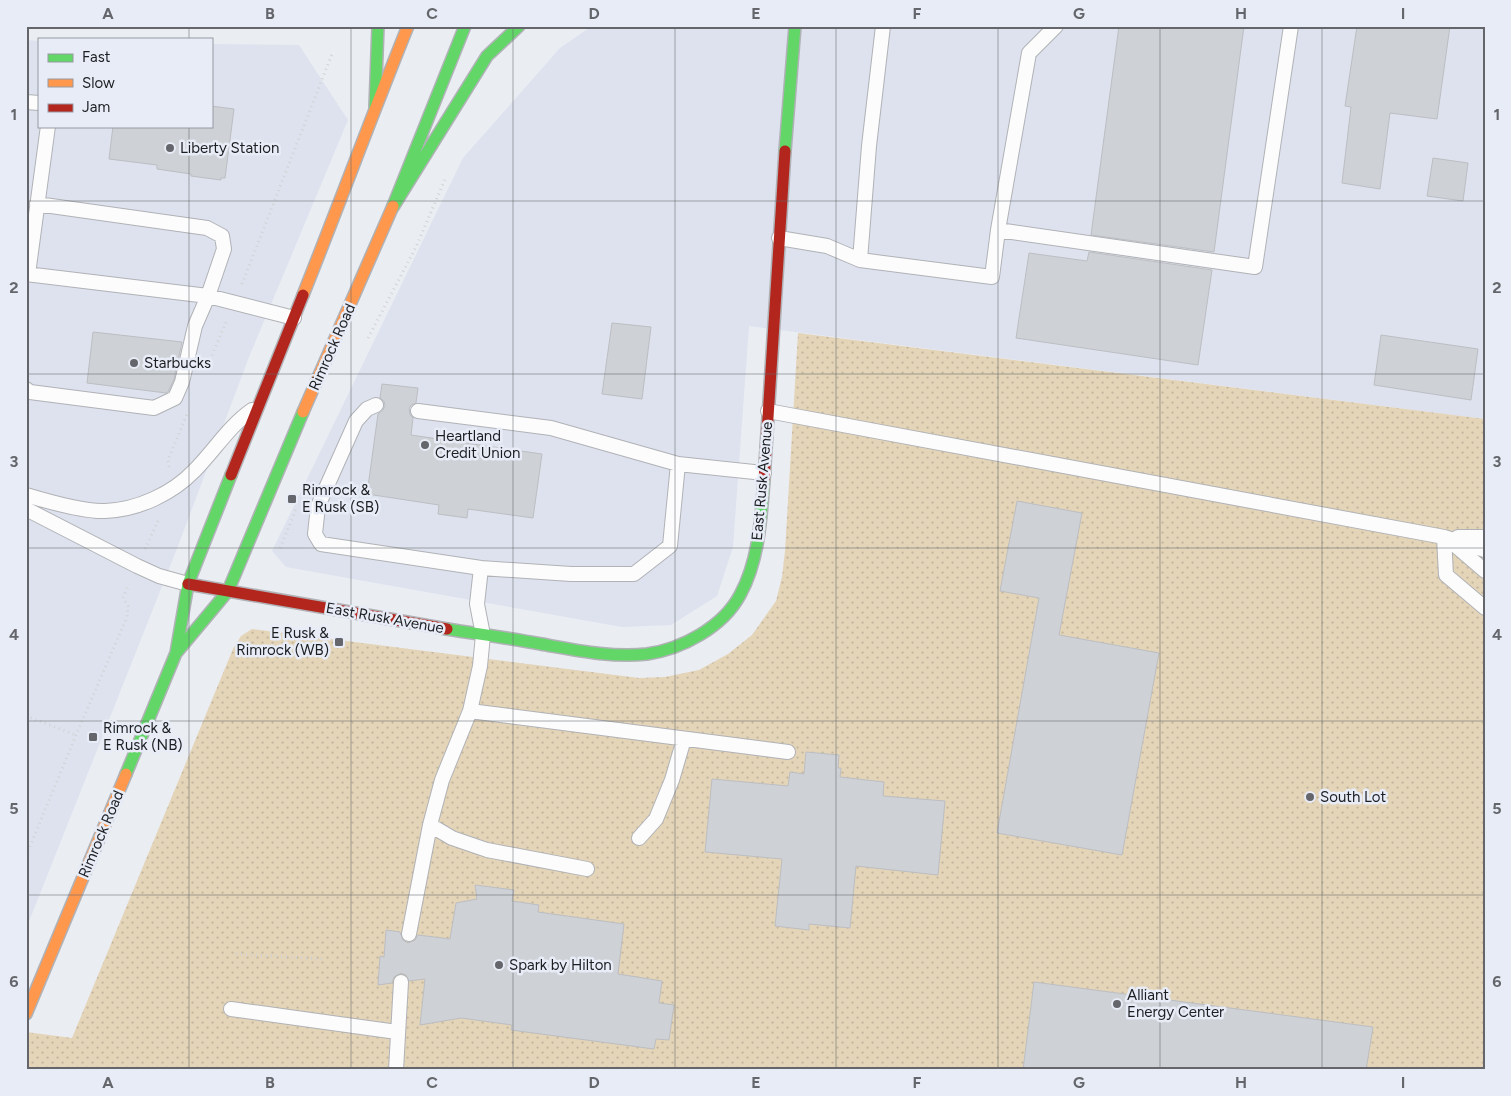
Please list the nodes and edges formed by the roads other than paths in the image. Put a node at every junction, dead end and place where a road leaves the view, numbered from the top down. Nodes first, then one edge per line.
1 (378, 26) edge
2 (408, 26) edge
3 (465, 26) edge
4 (520, 26) edge
5 (795, 26) edge
6 (883, 26) edge
7 (1056, 26) edge
8 (1291, 26) edge
9 (375, 108) junction
10 (48, 128) edge
11 (37, 204) junction
12 (393, 207) junction
13 (998, 230) junction
14 (779, 238) junction
15 (860, 260) junction
16 (27, 274) edge
17 (208, 296) junction
18 (294, 318) junction
19 (26, 389) edge
20 (259, 405) junction
21 (376, 405) dead end
22 (418, 411) dead end
23 (768, 411) junction
24 (678, 464) junction
25 (764, 473) junction
26 (26, 495) edge
27 (26, 509) edge
28 (1444, 536) junction
29 (1485, 537) edge
30 (1485, 550) edge
31 (481, 568) junction
32 (1485, 571) edge
33 (188, 584) junction
34 (228, 591) junction
35 (1485, 608) edge
36 (483, 635) junction
37 (176, 653) junction
38 (470, 711) junction
39 (684, 739) junction
40 (788, 752) dead end
41 (430, 825) junction
42 (639, 838) dead end
43 (587, 870) dead end
44 (408, 934) dead end
45 (401, 982) dead end
46 (232, 1009) dead end
47 (26, 1014) edge
48 (397, 1032) junction
49 (396, 1070) edge

1 - 9 main road
2 - 9 main road, Rimrock Road
3 - 12 main road, Rimrock Road
4 - 12 main road
5 - 14 main road, East Rusk Avenue
6 - 15 lane
7 - 13 lane
8 - 13 lane
9 - 18 main road, Rimrock Road
10 - 11 lane
11 - 16 lane
11 - 17 lane
12 - 34 main road, Rimrock Road
13 - 15 lane
14 - 15 lane
14 - 23 main road, East Rusk Avenue
16 - 17 lane
17 - 18 lane
17 - 19 lane
18 - 20 main road, Rimrock Road
20 - 26 lane
20 - 33 main road, Rimrock Road
21 - 31 lane
22 - 24 lane
23 - 25 main road, East Rusk Avenue
23 - 28 lane
24 - 25 lane
24 - 31 lane
25 - 36 main road, East Rusk Avenue
27 - 33 lane
28 - 29 lane
28 - 30 lane
28 - 32 lane
28 - 35 lane
31 - 36 lane
33 - 34 main road, East Rusk Avenue
33 - 37 main road, Rimrock Road
34 - 36 main road, East Rusk Avenue
34 - 37 main road, Rimrock Road
36 - 38 lane
37 - 47 main road, Rimrock Road
38 - 39 lane
38 - 41 lane
39 - 40 lane
39 - 42 lane
41 - 43 lane
41 - 44 lane
45 - 48 lane
46 - 48 lane
48 - 49 lane

